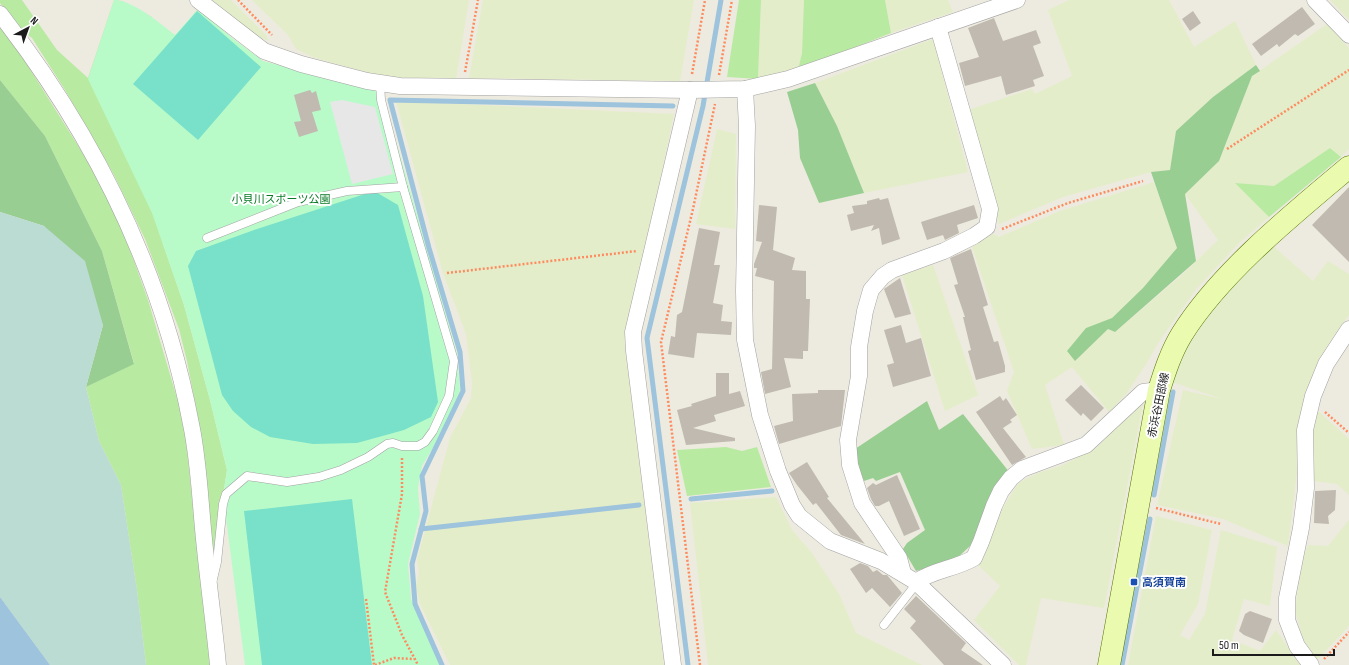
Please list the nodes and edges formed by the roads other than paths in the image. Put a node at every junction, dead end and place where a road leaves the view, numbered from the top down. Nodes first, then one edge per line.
1 (198, 0) edge
2 (1017, 0) edge
3 (1315, 0) edge
4 (983, 5) edge
5 (0, 14) edge
6 (938, 27) junction
7 (1349, 35) edge
8 (380, 83) junction
9 (745, 89) junction
10 (704, 90) junction
11 (1349, 167) edge
12 (403, 187) junction
13 (207, 238) dead end
14 (1349, 329) edge
15 (1159, 390) junction
16 (912, 579) junction
17 (210, 587) junction
18 (884, 625) dead end
19 (1317, 662) edge
20 (218, 665) edge
21 (673, 665) edge
22 (1003, 665) edge
23 (1109, 665) edge

1 - 8 street
2 - 4 street
3 - 7 street
4 - 6 street
5 - 17 street
6 - 9 street
6 - 16 street
8 - 10 street
8 - 12 lane
9 - 10 street
9 - 16 street
10 - 21 street
11 - 15 main road, 赤浜谷田部線
12 - 13 lane
12 - 17 lane
14 - 19 street
15 - 16 street
15 - 23 main road, 赤浜谷田部線
16 - 18 lane
16 - 22 street
17 - 20 street

